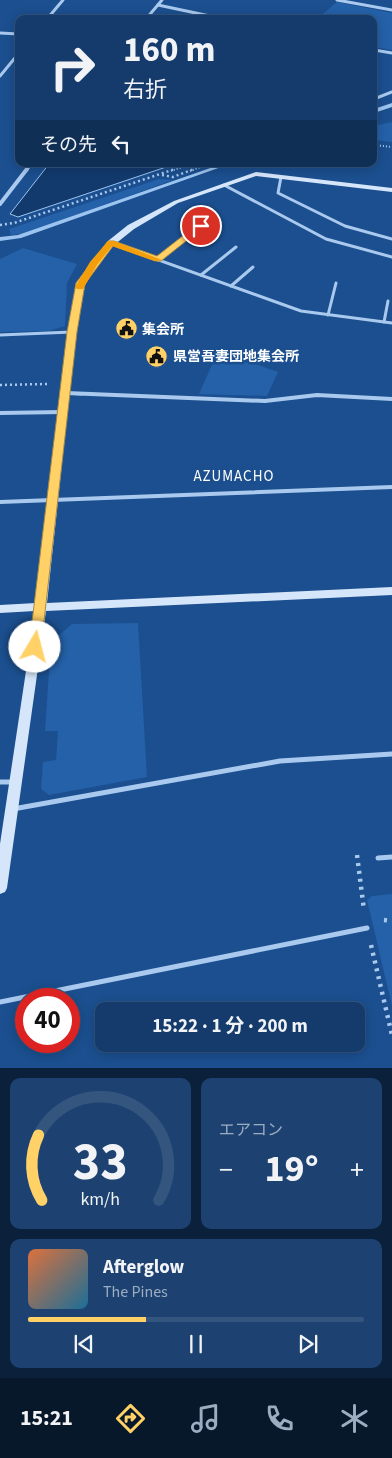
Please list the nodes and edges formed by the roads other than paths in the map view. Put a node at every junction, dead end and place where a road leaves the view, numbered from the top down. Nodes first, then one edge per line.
1 (63, 0) edge
2 (162, 0) edge
3 (337, 0) edge
4 (158, 5) junction
5 (392, 10) edge
6 (51, 15) edge
7 (149, 15) edge
8 (205, 15) edge
9 (0, 33) edge
10 (15, 34) edge
11 (377, 50) edge
12 (392, 53) edge
13 (15, 58) edge
14 (0, 76) edge
15 (392, 92) edge
16 (377, 94) edge
17 (384, 95) junction
18 (377, 98) edge
19 (29, 167) edge
20 (281, 177) junction
21 (224, 185) junction
22 (392, 190) edge
23 (0, 204) edge
24 (201, 226) dead end
25 (392, 238) edge
26 (111, 243) junction
27 (236, 247) dead end
28 (392, 257) edge
29 (158, 260) junction
30 (253, 267) dead end
31 (201, 275) junction
32 (336, 284) dead end
33 (231, 286) junction
34 (388, 301) dead end
35 (328, 315) junction
36 (384, 322) junction
37 (392, 323) edge
38 (72, 332) junction
39 (0, 335) edge
40 (66, 389) junction
41 (392, 399) edge
42 (64, 412) junction
43 (0, 413) edge
44 (392, 487) edge
45 (53, 500) junction
46 (0, 502) edge
47 (392, 590) edge
48 (41, 607) junction
49 (0, 610) edge
50 (392, 754) edge
51 (0, 782) edge
52 (15, 782) junction
53 (11, 810) junction
54 (392, 857) edge
55 (378, 858) dead end
56 (0, 888) edge
57 (368, 928) dead end
58 (0, 1002) edge

1 - 6 street
2 - 4 street
3 - 5 street
4 - 7 street
4 - 8 street
9 - 10 street
11 - 12 street
13 - 14 street
15 - 17 street
16 - 17 street
17 - 18 street
19 - 23 street
20 - 21 street
20 - 22 street
20 - 25 lane
21 - 26 street
21 - 28 lane
24 - 29 lane
26 - 29 lane
26 - 38 street
27 - 31 lane
29 - 31 lane
30 - 33 lane
31 - 33 lane
32 - 35 lane
33 - 35 lane
34 - 36 lane
35 - 36 lane
36 - 37 lane
38 - 39 lane
38 - 40 street
40 - 41 lane
40 - 42 street
42 - 43 lane
42 - 45 street
44 - 45 lane
45 - 46 lane
45 - 48 street
47 - 48 street
48 - 49 street
48 - 52 street
50 - 53 lane
51 - 52 lane
52 - 53 street
53 - 56 street
54 - 55 lane
57 - 58 lane

